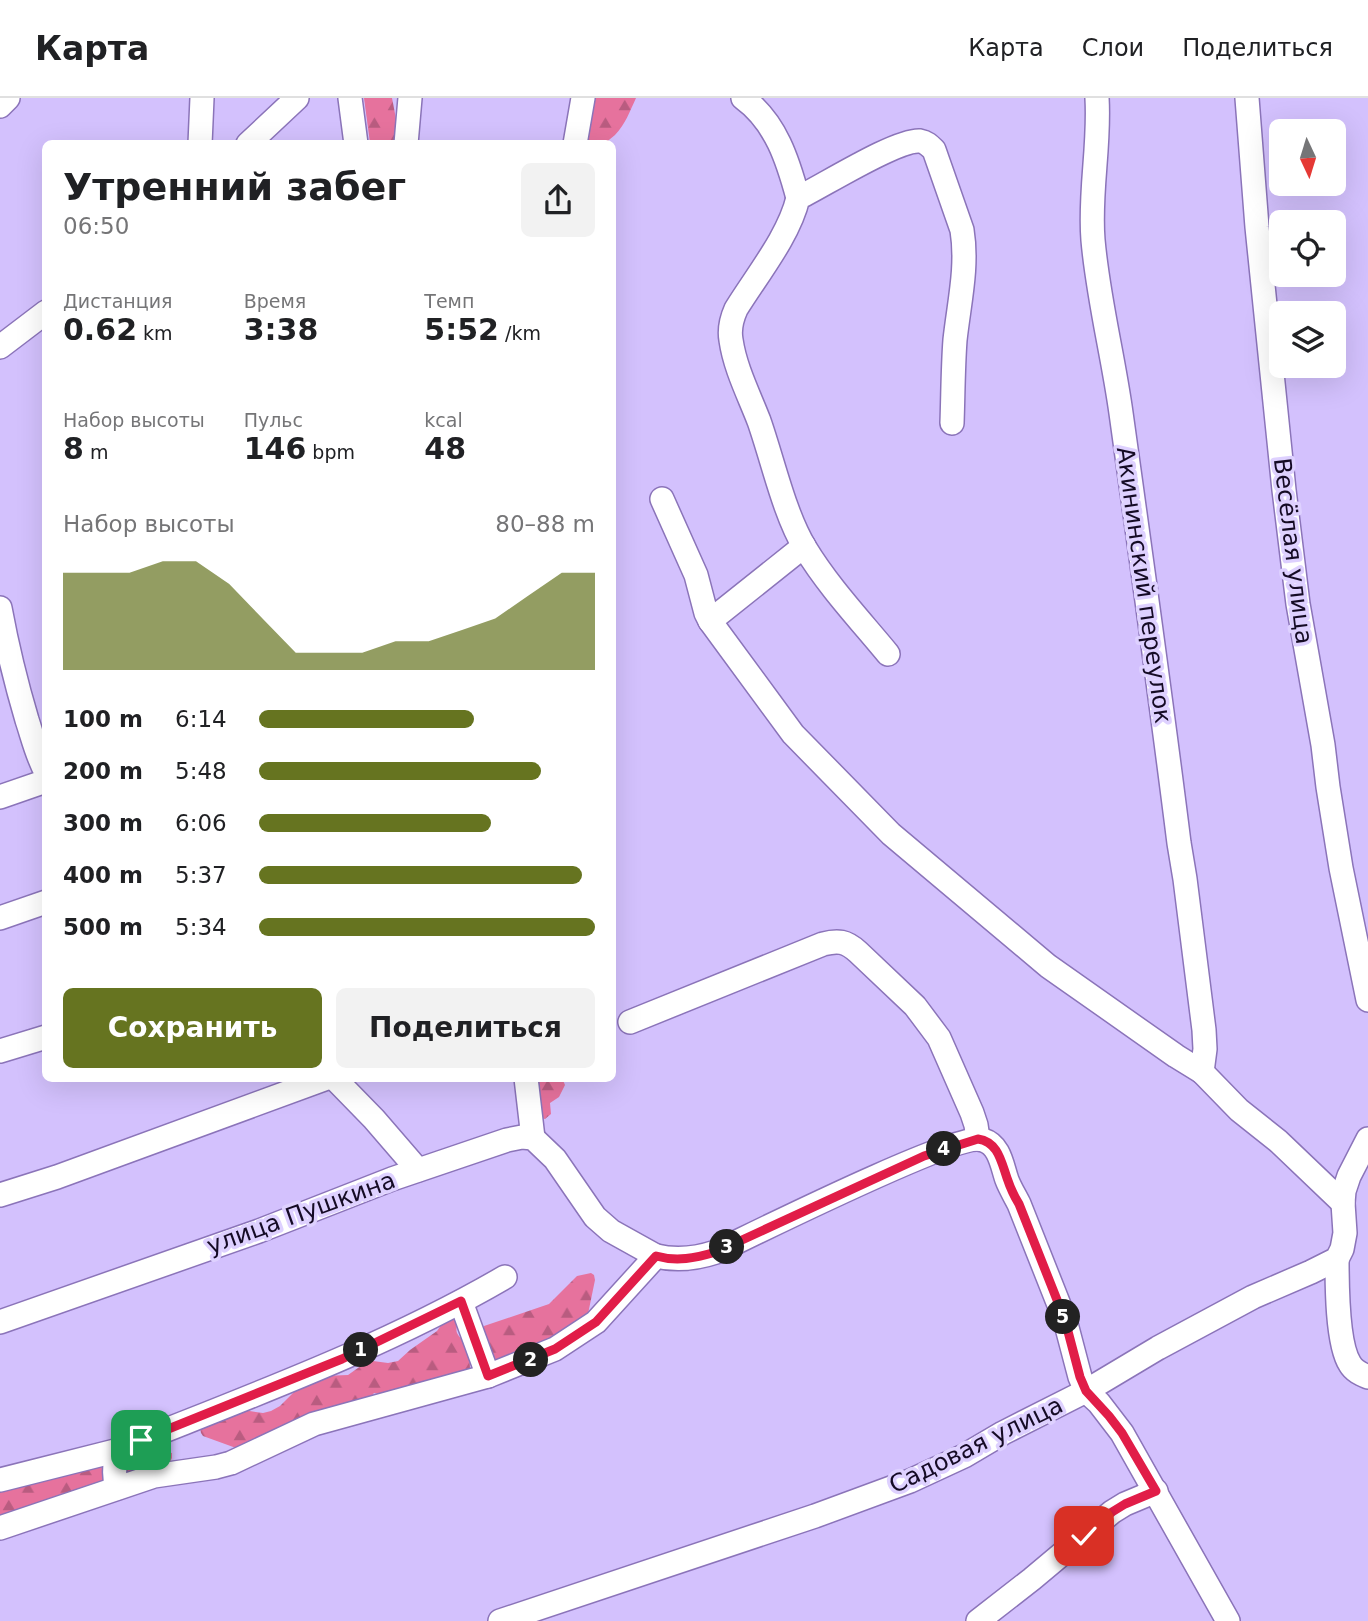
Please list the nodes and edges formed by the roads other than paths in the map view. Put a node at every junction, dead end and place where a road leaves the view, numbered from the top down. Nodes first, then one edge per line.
1 (8, 98) edge
2 (202, 98) edge
3 (297, 98) edge
4 (350, 98) edge
5 (410, 98) edge
6 (583, 98) edge
7 (743, 98) edge
8 (1097, 98) edge
9 (1247, 98) edge
10 (0, 106) edge
11 (200, 140) edge
12 (252, 140) edge
13 (355, 140) edge
14 (406, 140) edge
15 (576, 140) edge
16 (798, 198) junction
17 (42, 315) edge
18 (0, 346) edge
19 (952, 423) dead end
20 (662, 499) dead end
21 (803, 546) junction
22 (0, 608) edge
23 (710, 621) junction
24 (4, 649) edge
25 (888, 654) dead end
26 (42, 765) edge
27 (42, 782) edge
28 (0, 797) edge
29 (42, 903) edge
30 (0, 918) edge
31 (1364, 961) edge
32 (1368, 1000) edge
33 (630, 1022) dead end
34 (42, 1038) edge
35 (0, 1051) edge
36 (1202, 1072) junction
37 (316, 1082) edge
38 (338, 1082) edge
39 (526, 1082) edge
40 (533, 1138) junction
41 (978, 1139) junction
42 (1368, 1139) edge
43 (418, 1170) junction
44 (0, 1195) edge
45 (1343, 1203) junction
46 (656, 1256) junction
47 (1337, 1259) junction
48 (505, 1278) dead end
49 (461, 1301) junction
50 (0, 1322) edge
51 (488, 1376) junction
52 (1368, 1377) edge
53 (1086, 1391) junction
54 (118, 1450) junction
55 (0, 1480) edge
56 (117, 1488) junction
57 (1156, 1491) junction
58 (0, 1528) edge
59 (500, 1621) edge
60 (978, 1621) edge
61 (1227, 1621) edge

1 - 10 street
2 - 11 street
3 - 12 street
4 - 13 street
5 - 14 street
6 - 15 street
7 - 16 street
8 - 36 street, Акининский переулок
9 - 31 street, Весёлая улица
16 - 19 street
16 - 21 street
17 - 18 street
20 - 23 street
21 - 23 street
21 - 25 street
22 - 24 street
23 - 36 street
24 - 26 street
27 - 28 street
29 - 30 street
31 - 32 street, Весёлая улица
33 - 41 street
34 - 35 street
36 - 45 street
37 - 44 street
38 - 43 street
39 - 40 street
40 - 43 street, улица Пушкина
40 - 46 street
41 - 46 street
41 - 53 street
42 - 45 street
43 - 50 street, улица Пушкина
45 - 47 street
46 - 51 street
47 - 52 street
47 - 53 street, Садовая улица
48 - 49 street
49 - 51 street
49 - 54 street
51 - 56 street
53 - 57 street
53 - 59 street, Садовая улица
54 - 55 street
54 - 56 street
56 - 58 street
57 - 60 street
57 - 61 street

